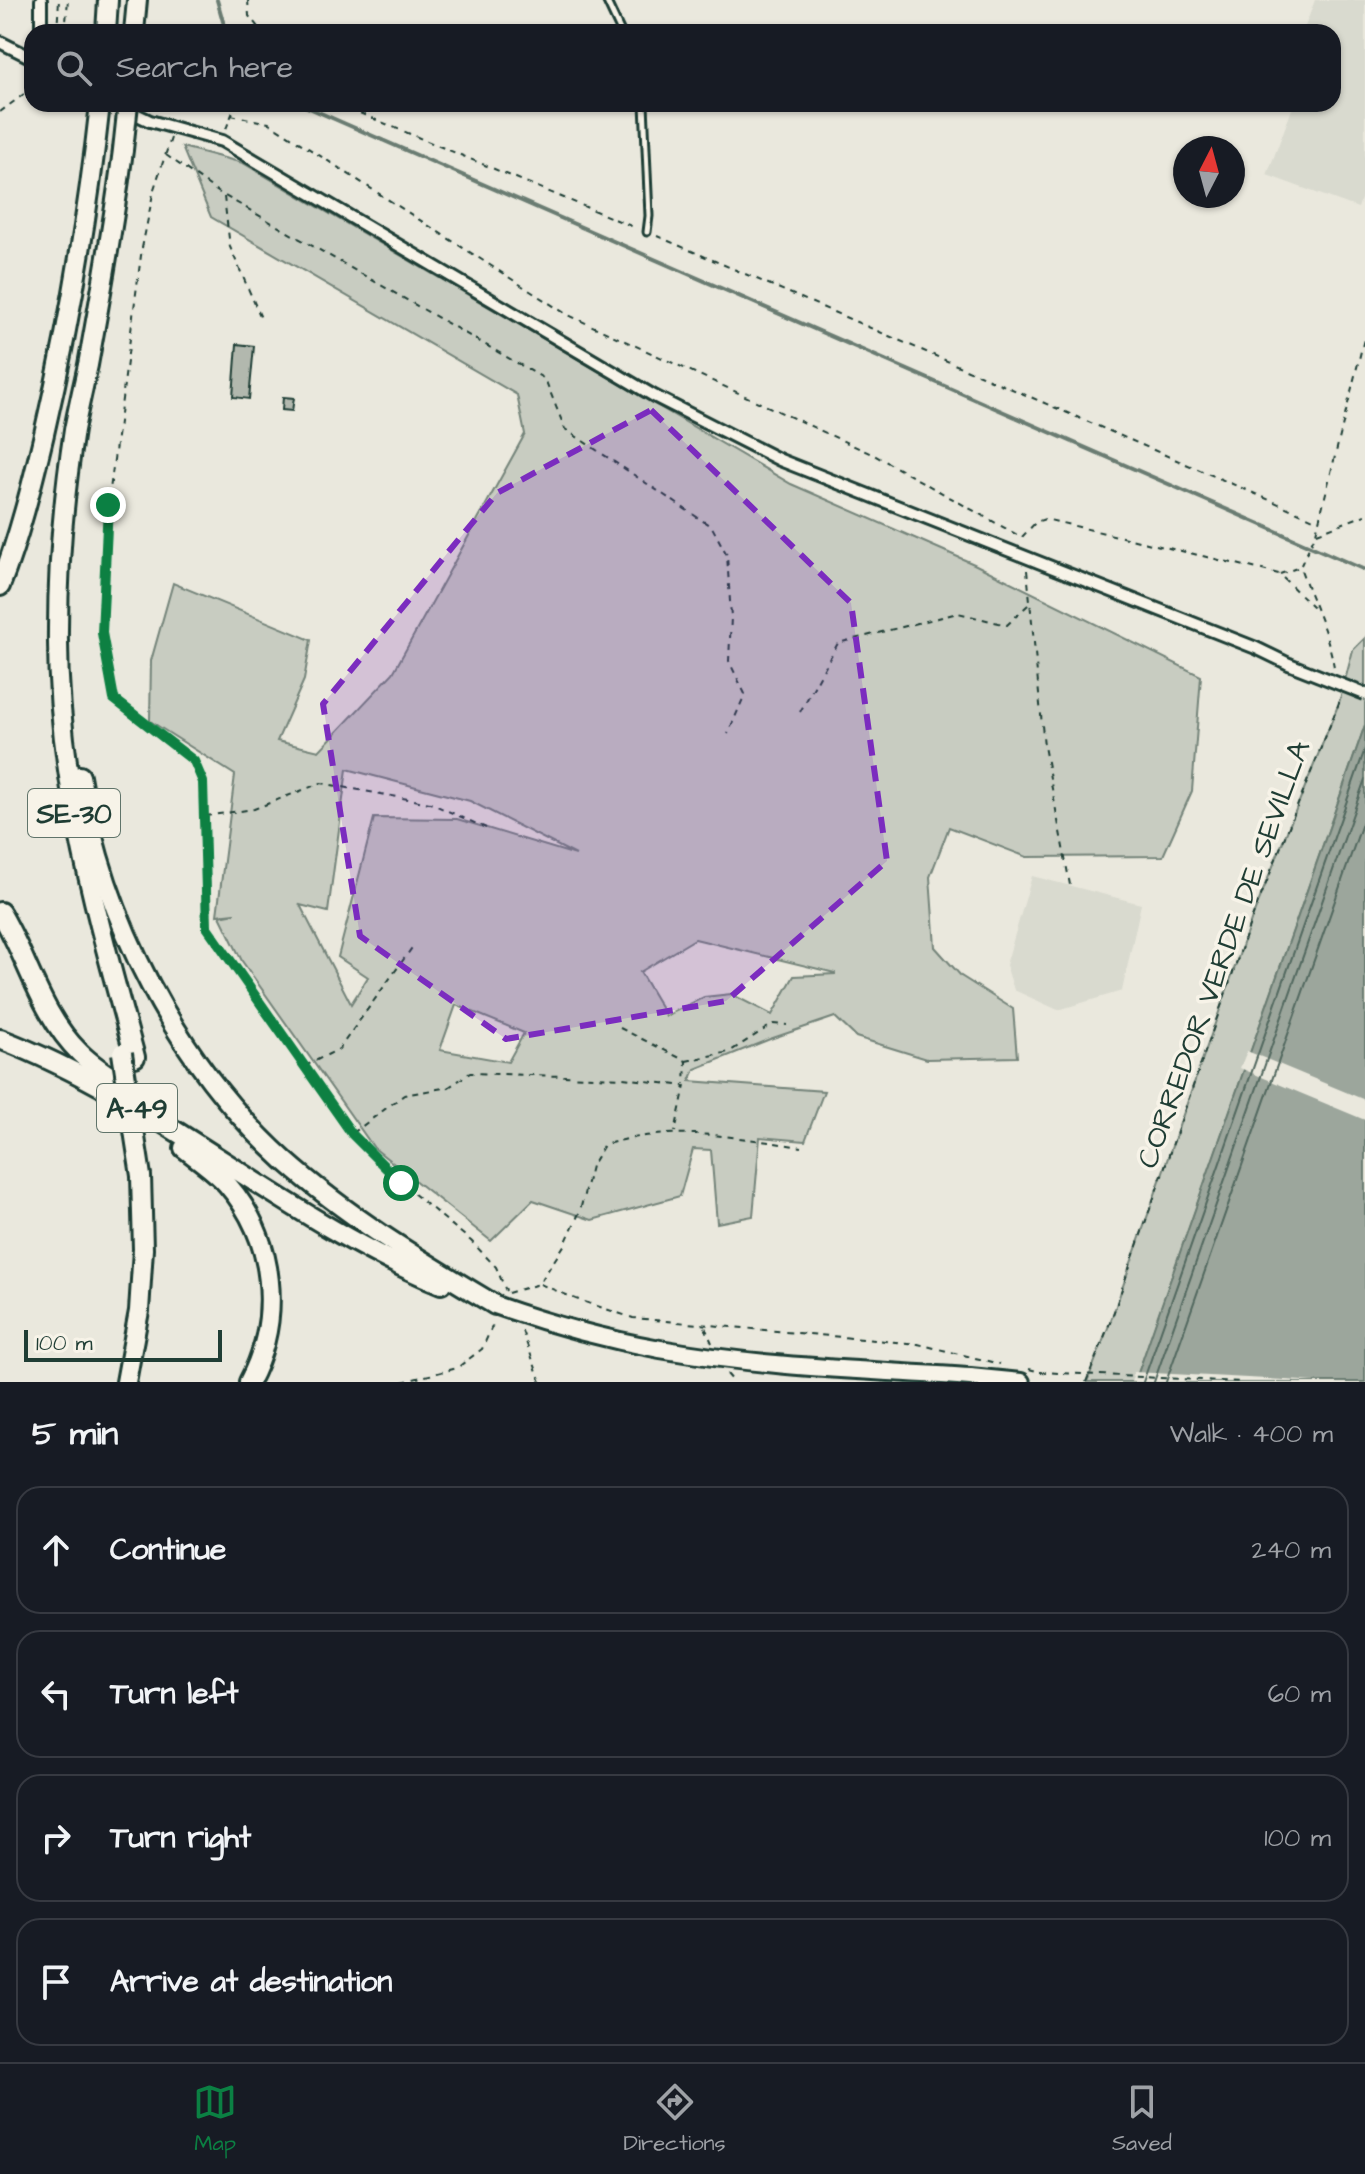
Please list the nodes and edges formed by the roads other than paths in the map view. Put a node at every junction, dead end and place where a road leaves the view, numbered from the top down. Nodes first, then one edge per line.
1 (41, 0) edge
2 (108, 0) edge
3 (137, 0) edge
4 (606, 0) edge
5 (41, 24) edge
6 (106, 24) edge
7 (135, 24) edge
8 (617, 24) edge
9 (0, 42) edge
10 (24, 54) edge
11 (99, 112) edge
12 (127, 112) edge
13 (131, 112) edge
14 (644, 112) edge
15 (647, 232) road end
16 (74, 431) junction
17 (28, 497) junction
18 (0, 559) edge
19 (61, 562) junction
20 (0, 586) edge
21 (1365, 694) edge
22 (0, 912) edge
23 (0, 1039) edge
24 (0, 1050) edge
25 (128, 1055) junction
26 (146, 1177) junction
27 (268, 1188) junction
28 (502, 1306) junction
29 (126, 1382) edge
30 (137, 1382) edge
31 (249, 1382) edge
32 (1021, 1382) edge

1 - 5 street
2 - 6 highway
3 - 7 highway
4 - 8 lane
9 - 10 street
11 - 17 highway
12 - 16 highway, SE-30, bridge
13 - 21 street, bridge
14 - 15 lane
16 - 19 highway, SE-30
16 - 25 highway
17 - 18 highway
17 - 20 highway
19 - 25 highway, SE-30
19 - 28 highway
22 - 27 highway
23 - 27 highway, A-49
24 - 31 highway
25 - 26 highway, SE-30
26 - 29 highway
26 - 30 highway, SE-30
27 - 28 highway, A-49
28 - 32 highway, bridge

